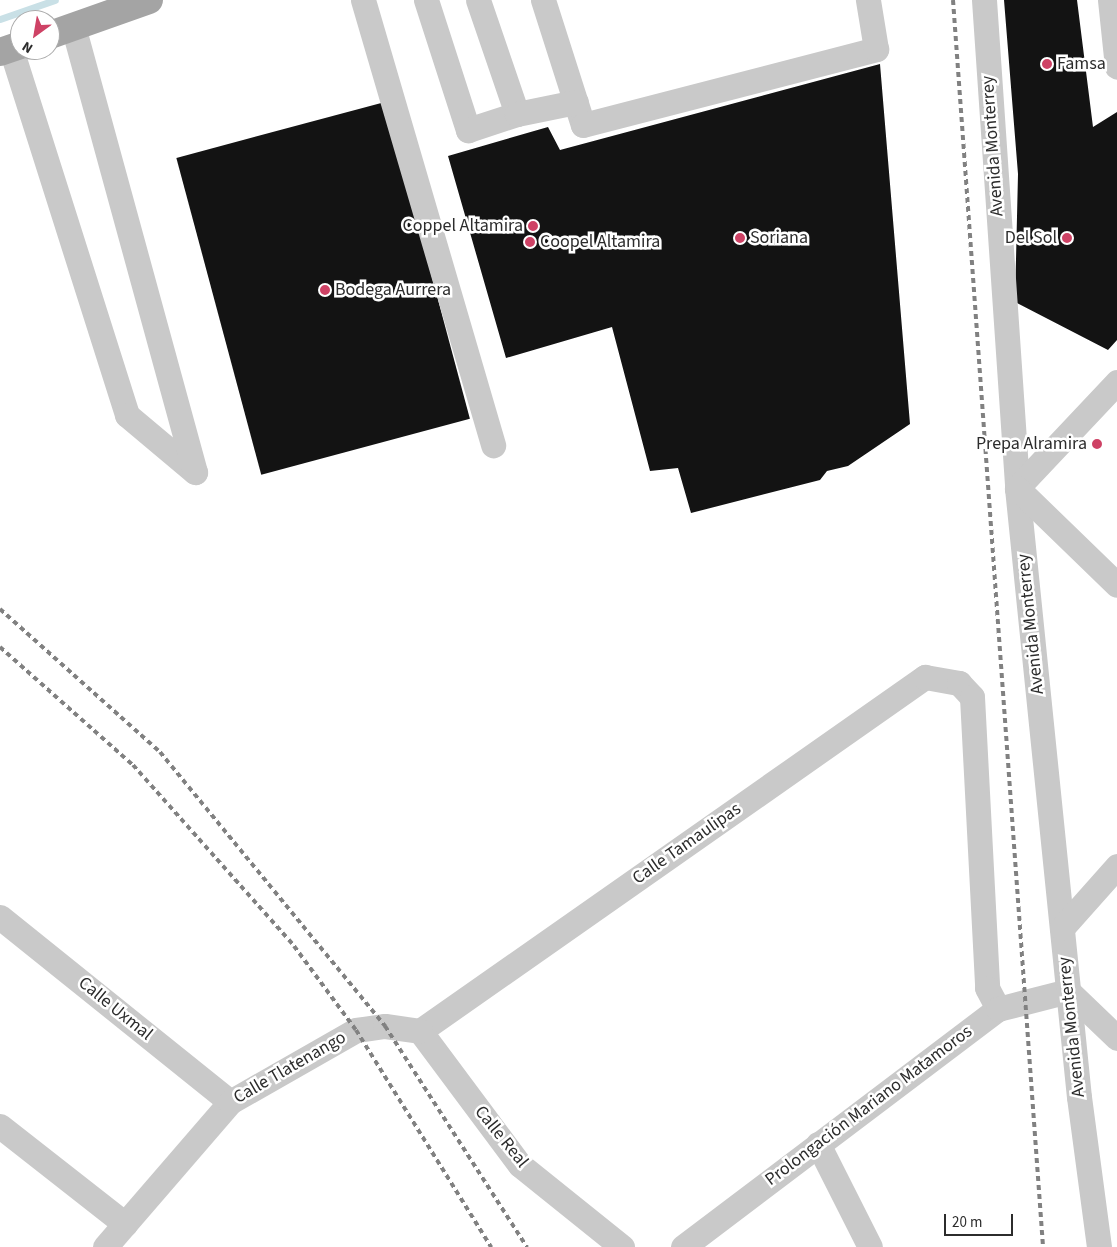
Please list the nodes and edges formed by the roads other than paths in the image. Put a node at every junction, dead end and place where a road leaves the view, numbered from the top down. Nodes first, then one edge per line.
1 (149, 0) edge
2 (363, 0) edge
3 (426, 0) edge
4 (478, 0) edge
5 (543, 0) edge
6 (868, 0) edge
7 (984, 0) edge
8 (1110, 0) edge
9 (61, 31) edge
10 (14, 60) edge
11 (1117, 67) edge
12 (576, 102) junction
13 (517, 114) junction
14 (1117, 382) edge
15 (493, 445) dead end
16 (1017, 488) junction
17 (1117, 585) edge
18 (1117, 866) edge
19 (0, 917) edge
20 (1062, 928) junction
21 (1068, 992) junction
22 (998, 1009) junction
23 (420, 1031) junction
24 (1117, 1038) edge
25 (230, 1102) junction
26 (0, 1126) edge
27 (818, 1144) junction
28 (125, 1224) junction
29 (105, 1247) edge
30 (622, 1247) edge
31 (682, 1247) edge
32 (870, 1247) edge
33 (1099, 1247) edge

1 - 9 main road
2 - 15 street
3 - 13 street
4 - 13 street
5 - 12 street
6 - 12 street
7 - 16 street, Avenida Monterrey
8 - 11 street
9 - 10 street
12 - 13 street
14 - 16 street
16 - 17 street
16 - 20 street, Avenida Monterrey
18 - 20 street
19 - 25 street, Calle Uxmal
20 - 21 street, Avenida Monterrey
21 - 22 street, Prolongación Mariano Matamoros
21 - 24 street
21 - 33 street, Avenida Monterrey
22 - 23 street, Calle Tamaulipas
22 - 27 street, Prolongación Mariano Matamoros
23 - 25 street, Calle Tlatenango
23 - 30 street, Calle Real
25 - 28 street, Calle Tlatenango
26 - 28 street
27 - 31 street, Prolongación Mariano Matamoros
27 - 32 street
28 - 29 street, Calle Tlatenango

